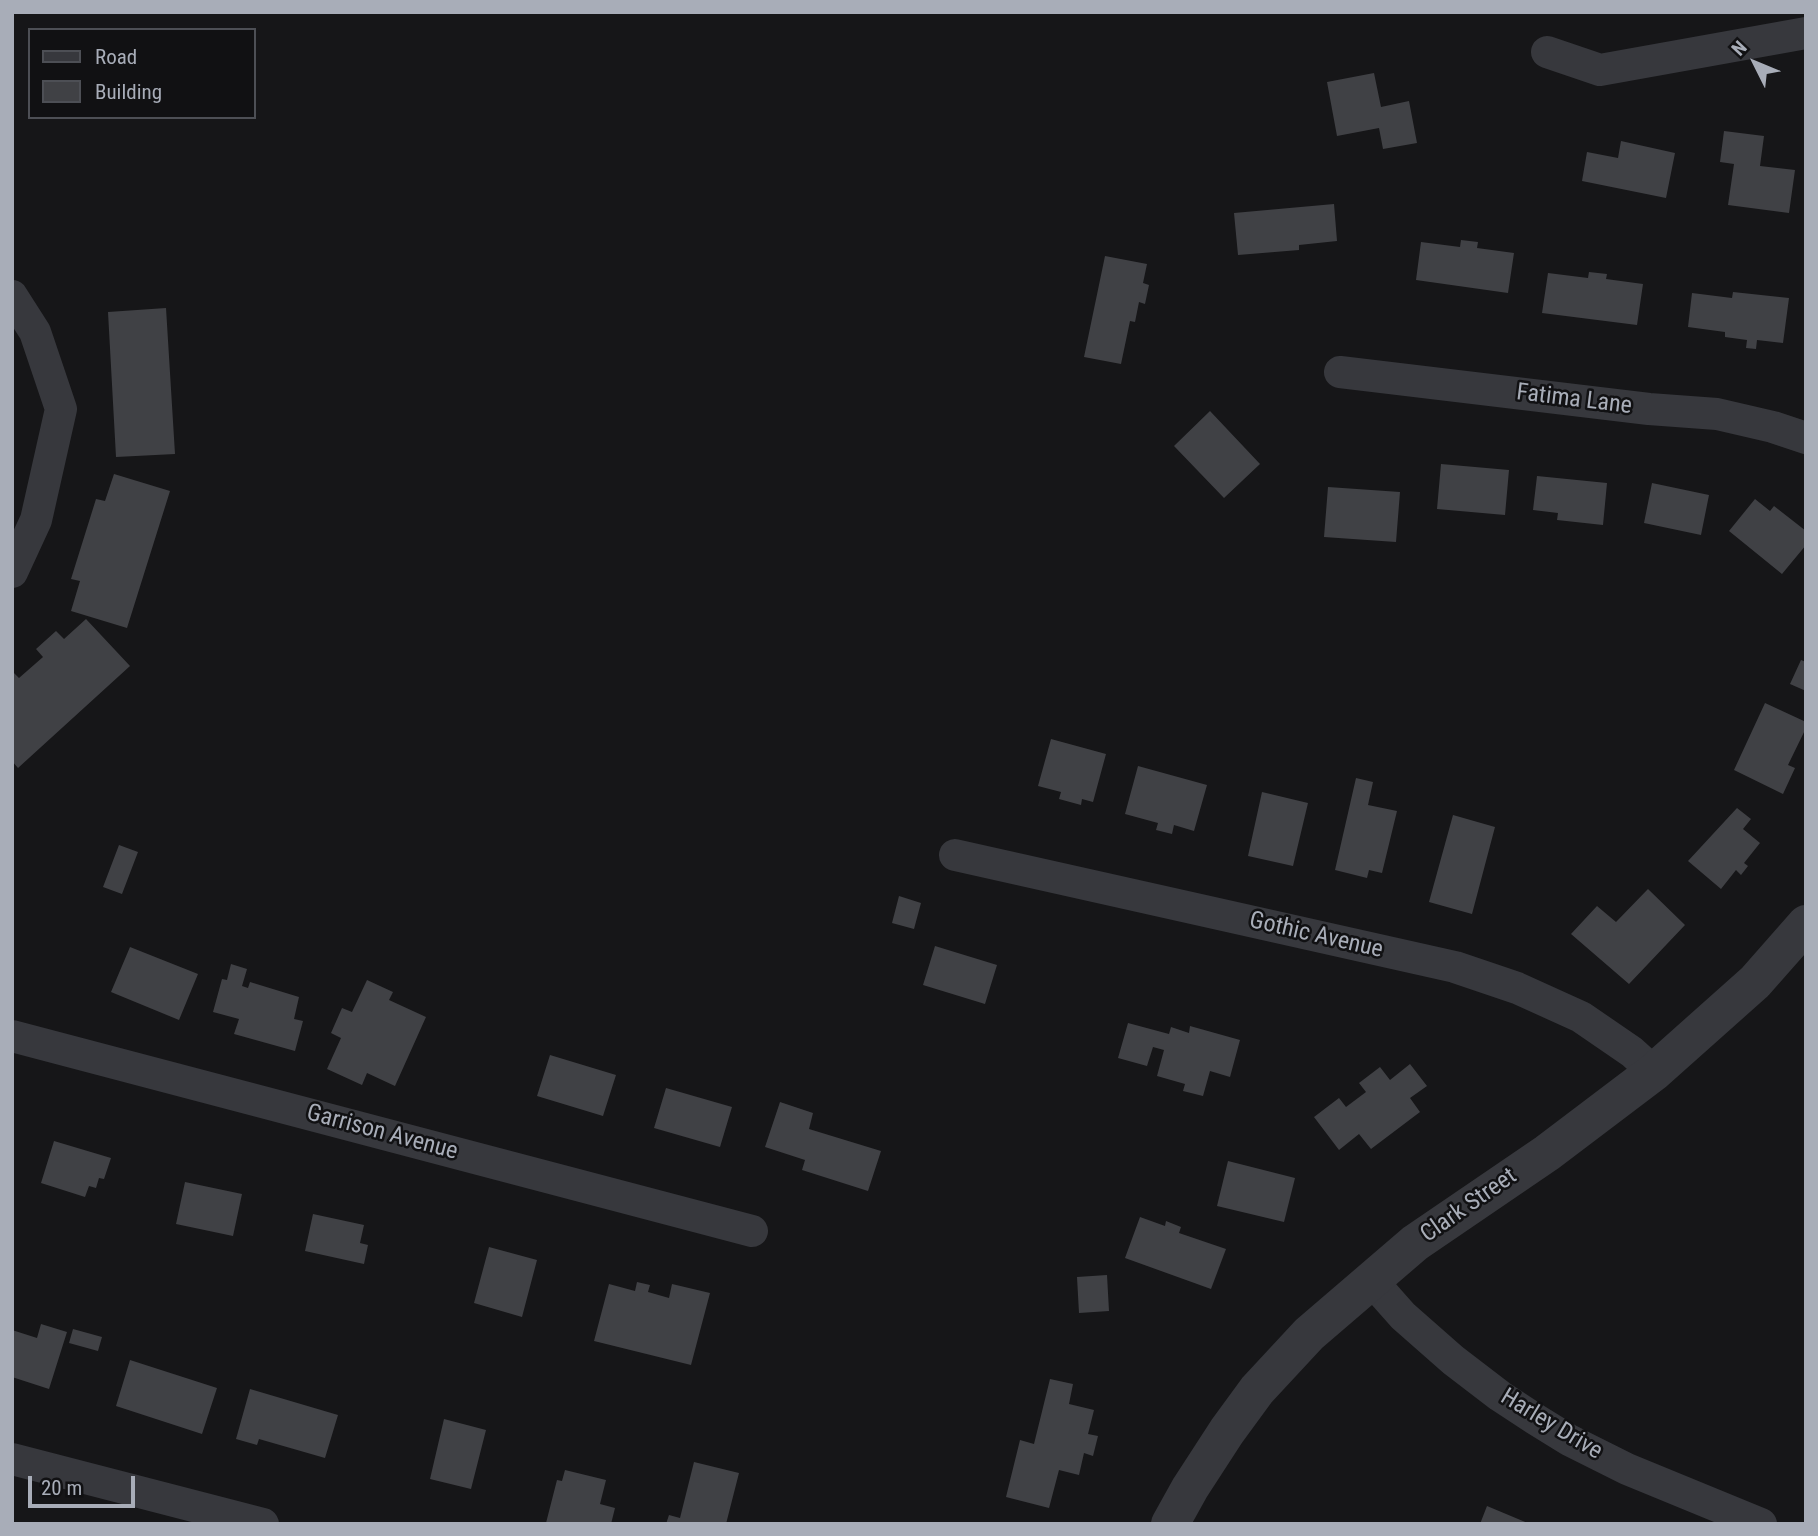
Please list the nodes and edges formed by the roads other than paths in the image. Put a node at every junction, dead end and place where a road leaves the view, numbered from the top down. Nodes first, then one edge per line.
1 (1806, 33) edge
2 (1547, 52) dead end
3 (12, 296) edge
4 (1340, 372) dead end
5 (1806, 438) edge
6 (12, 572) edge
7 (955, 855) dead end
8 (1806, 924) edge
9 (12, 1035) edge
10 (1654, 1072) junction
11 (752, 1231) dead end
12 (1372, 1281) junction
13 (12, 1459) edge
14 (263, 1524) edge
15 (1170, 1524) edge
16 (1761, 1524) edge

1 - 2 street
3 - 6 street
4 - 5 street, Fatima Lane
7 - 10 street, Gothic Avenue
8 - 10 street, Clark Street
9 - 11 street, Garrison Avenue
10 - 12 street, Clark Street
12 - 15 street, Clark Street
12 - 16 street, Harley Drive
13 - 14 street

